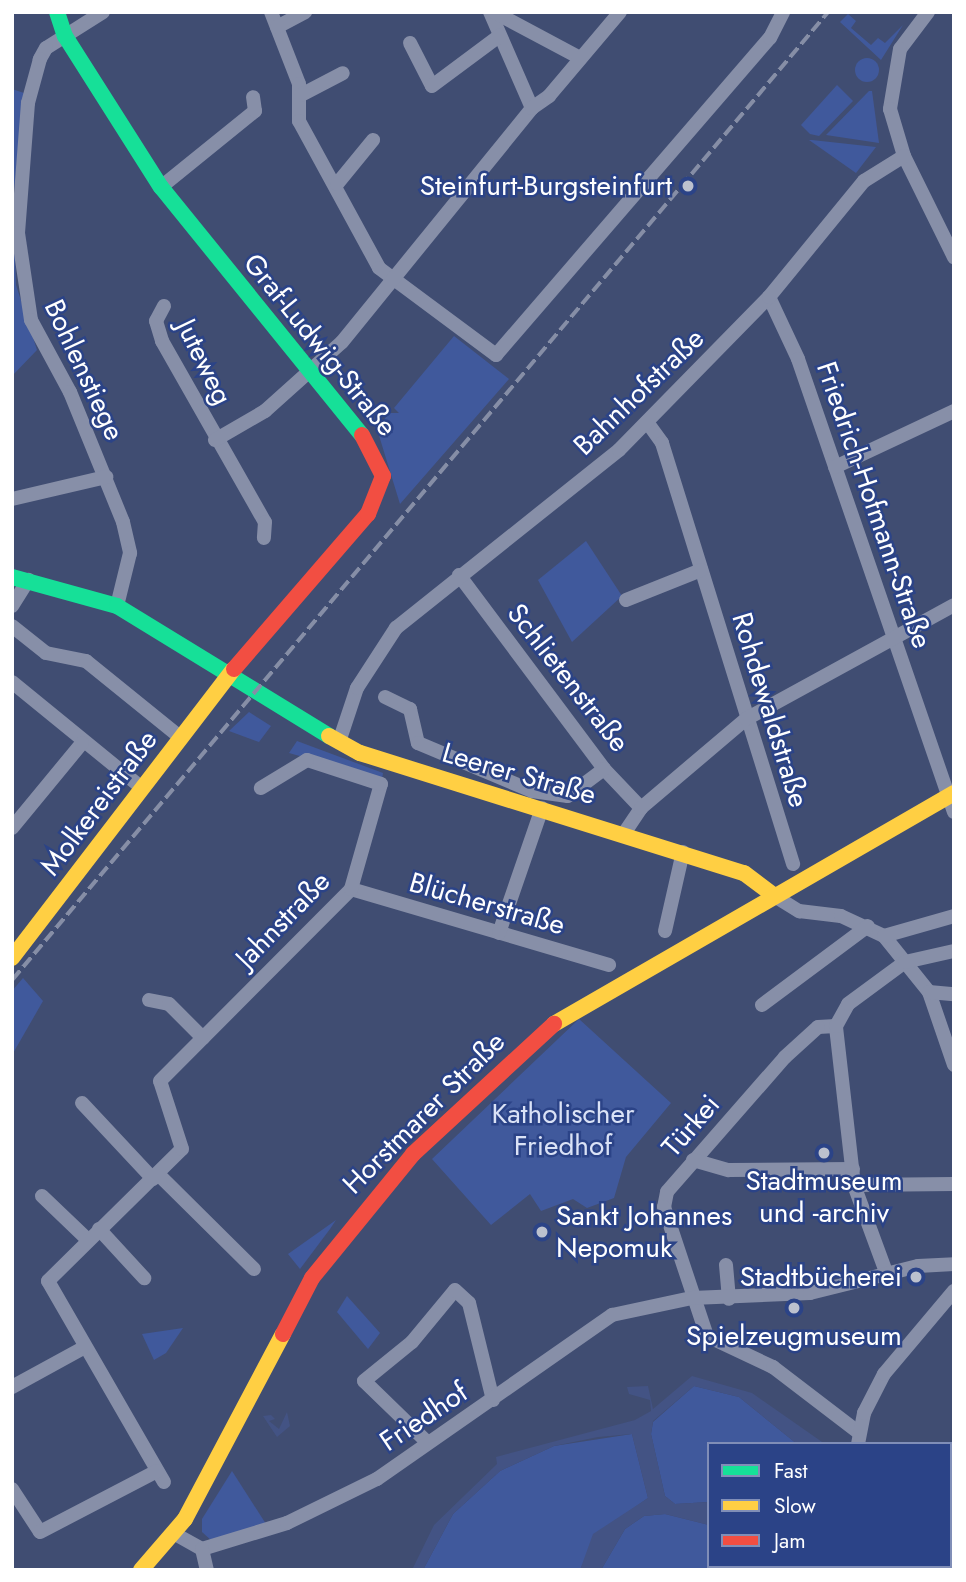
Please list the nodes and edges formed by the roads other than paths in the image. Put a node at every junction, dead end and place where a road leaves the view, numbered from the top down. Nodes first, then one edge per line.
1 (57, 12) edge
2 (103, 12) edge
3 (271, 12) edge
4 (305, 12) edge
5 (492, 12) edge
6 (783, 12) edge
7 (928, 12) edge
8 (616, 13) edge
9 (277, 27) junction
10 (65, 36) junction
11 (499, 36) junction
12 (410, 43) dead end
13 (580, 58) junction
14 (343, 73) dead end
15 (301, 95) junction
16 (253, 97) dead end
17 (531, 108) junction
18 (373, 139) dead end
19 (904, 156) junction
20 (337, 184) junction
21 (161, 187) junction
22 (954, 257) edge
23 (393, 279) junction
24 (769, 297) junction
25 (164, 306) dead end
26 (311, 374) junction
27 (954, 411) edge
28 (647, 422) junction
29 (215, 440) junction
30 (835, 467) junction
31 (106, 477) junction
32 (12, 499) edge
33 (264, 538) dead end
34 (701, 570) junction
35 (459, 575) junction
36 (20, 578) edge
37 (625, 600) dead end
38 (954, 605) edge
39 (12, 606) edge
40 (117, 606) junction
41 (12, 626) edge
42 (894, 637) junction
43 (229, 680) junction
44 (12, 682) edge
45 (385, 696) dead end
46 (746, 719) junction
47 (181, 738) junction
48 (339, 742) junction
49 (82, 743) junction
50 (604, 769) junction
51 (142, 788) junction
52 (261, 788) dead end
53 (951, 794) edge
54 (542, 808) junction
55 (641, 808) junction
56 (954, 812) edge
57 (12, 828) edge
58 (625, 832) junction
59 (683, 852) junction
60 (793, 864) dead end
61 (351, 889) junction
62 (773, 895) junction
63 (954, 916) edge
64 (868, 926) junction
65 (665, 931) dead end
66 (499, 933) junction
67 (884, 936) junction
68 (954, 951) edge
69 (12, 958) edge
70 (905, 962) junction
71 (609, 965) dead end
72 (929, 992) junction
73 (954, 994) edge
74 (149, 1000) dead end
75 (762, 1005) dead end
76 (836, 1026) junction
77 (203, 1038) junction
78 (954, 1065) edge
79 (82, 1103) dead end
80 (693, 1160) junction
81 (853, 1169) junction
82 (155, 1177) junction
83 (954, 1184) edge
84 (854, 1185) junction
85 (42, 1196) dead end
86 (99, 1229) junction
87 (87, 1239) junction
88 (954, 1264) edge
89 (726, 1265) dead end
90 (254, 1269) dead end
91 (886, 1272) junction
92 (144, 1278) dead end
93 (954, 1291) edge
94 (692, 1298) junction
95 (729, 1299) junction
96 (85, 1347) junction
97 (12, 1387) edge
98 (493, 1401) junction
99 (858, 1438) edge
100 (426, 1441) junction
101 (12, 1489) edge
102 (175, 1534) junction
103 (202, 1549) junction
104 (141, 1570) edge
105 (207, 1570) edge

1 - 10 street, Graf-Ludwig-Straße
2 - 10 street, Bohlenstiege
3 - 9 street
4 - 9 street
5 - 11 street
5 - 13 street
6 - 23 street
7 - 19 street
8 - 13 street, Juteweg
9 - 15 street
10 - 21 street, Graf-Ludwig-Straße
10 - 31 street, Bohlenstiege
11 - 12 street
11 - 17 street
13 - 17 street, Juteweg
14 - 15 street
15 - 20 street
16 - 21 street
17 - 23 street, Juteweg
18 - 20 street
19 - 22 street
19 - 24 street, Bahnhofstraße
20 - 23 street
21 - 26 street, Graf-Ludwig-Straße
23 - 26 street, Juteweg
24 - 28 street, Bahnhofstraße
24 - 30 street, Friedrich-Hofmann-Straße
25 - 29 street, Juteweg
26 - 29 street, Juteweg
26 - 43 street, Graf-Ludwig-Straße
27 - 30 street
28 - 34 street, Rohdewaldstraße
28 - 35 street, Bahnhofstraße
29 - 33 street, Juteweg
30 - 42 street, Friedrich-Hofmann-Straße
31 - 32 street
31 - 40 street, Bohlenstiege
34 - 37 street
34 - 46 street, Rohdewaldstraße
35 - 48 street, Bahnhofstraße
35 - 50 street, Schlietenstraße
36 - 39 street
36 - 40 street, Leerer Straße
38 - 42 street
40 - 43 street, Leerer Straße
41 - 47 street
42 - 46 street
42 - 53 street, Friedrich-Hofmann-Straße
43 - 47 street, Molkereistraße
43 - 48 street, Leerer Straße
44 - 49 street
45 - 50 street, Leerer Straße
46 - 55 street
46 - 60 street, Rohdewaldstraße
47 - 51 street, Molkereistraße
48 - 54 street, Leerer Straße
49 - 51 street
49 - 57 street
50 - 55 street, Schlietenstraße
51 - 69 street, Molkereistraße
52 - 61 street, Jahnstraße
53 - 56 street, Friedrich-Hofmann-Straße
53 - 62 street, Horstmarer Straße
54 - 58 street, Leerer Straße
54 - 66 street
55 - 58 street
58 - 59 street, Leerer Straße
59 - 62 street, Leerer Straße
59 - 65 street
61 - 66 street, Blücherstraße
61 - 77 street, Jahnstraße
62 - 64 street, Leerer Straße
62 - 102 street, Horstmarer Straße
63 - 67 street
64 - 67 street, Leerer Straße
64 - 75 street
66 - 71 street, Blücherstraße
67 - 70 street, Leerer Straße
68 - 70 street
70 - 72 street, Leerer Straße
70 - 76 street
72 - 73 street
72 - 78 street, Leerer Straße
74 - 77 street
76 - 80 street, Türkei
76 - 81 street
77 - 82 street, Jahnstraße
79 - 82 street
80 - 81 street
80 - 94 street, Türkei
81 - 84 street
82 - 86 street
82 - 90 street
83 - 84 street
84 - 91 street
85 - 87 street
86 - 87 street
86 - 92 street
87 - 96 street
88 - 91 street, Friedhof
89 - 95 street
91 - 95 street, Friedhof
93 - 99 street
94 - 95 street, Friedhof
94 - 98 street, Friedhof
94 - 99 street, Türkei
96 - 97 street
96 - 101 street
98 - 100 street, Friedhof
98 - 100 street
100 - 103 street, Friedhof
102 - 103 street
102 - 104 street, Horstmarer Straße
103 - 105 street

